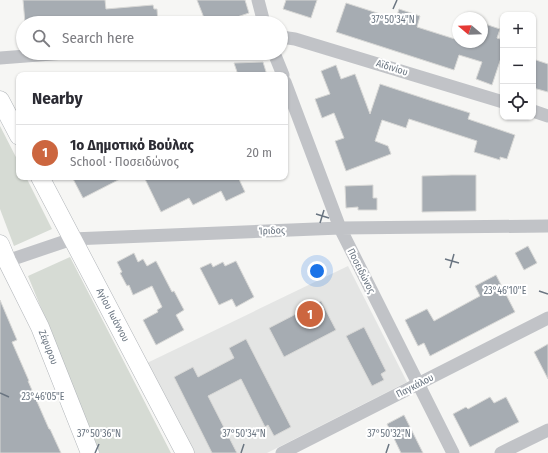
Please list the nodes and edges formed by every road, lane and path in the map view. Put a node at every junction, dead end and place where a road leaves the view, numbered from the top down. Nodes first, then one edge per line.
1 (258, 0) edge
2 (262, 16) edge
3 (288, 38) edge
4 (16, 57) edge
5 (0, 58) edge
6 (277, 60) edge
7 (281, 72) edge
8 (288, 90) edge
9 (0, 100) edge
10 (500, 101) edge
11 (536, 112) edge
12 (548, 116) edge
13 (16, 130) edge
14 (42, 180) edge
15 (548, 226) edge
16 (340, 228) junction
17 (72, 239) junction
18 (0, 244) edge
19 (4, 260) edge
20 (548, 318) edge
21 (418, 384) junction
22 (548, 430) edge
23 (90, 453) edge
24 (185, 453) edge
25 (282, 453) edge
26 (453, 453) edge
27 (501, 453) edge

1 - 2 street
3 - 10 street, Αϊδινίου
4 - 5 street
6 - 7 street
8 - 16 street, Ποσειδώνος
9 - 13 street
11 - 12 street
14 - 17 street, Αγίου Ιωάννου
15 - 16 street, Ίριδος
16 - 17 street, Ίριδος
16 - 21 street, Ποσειδώνος
17 - 19 street, Ίριδος
17 - 24 street, Αγίου Ιωάννου
18 - 19 street, Ζέφυρου
19 - 23 street, Ζέφυρου
20 - 21 street, Παγκάλου
21 - 25 street, Παγκάλου
21 - 26 street, Ποσειδώνος
22 - 27 street

